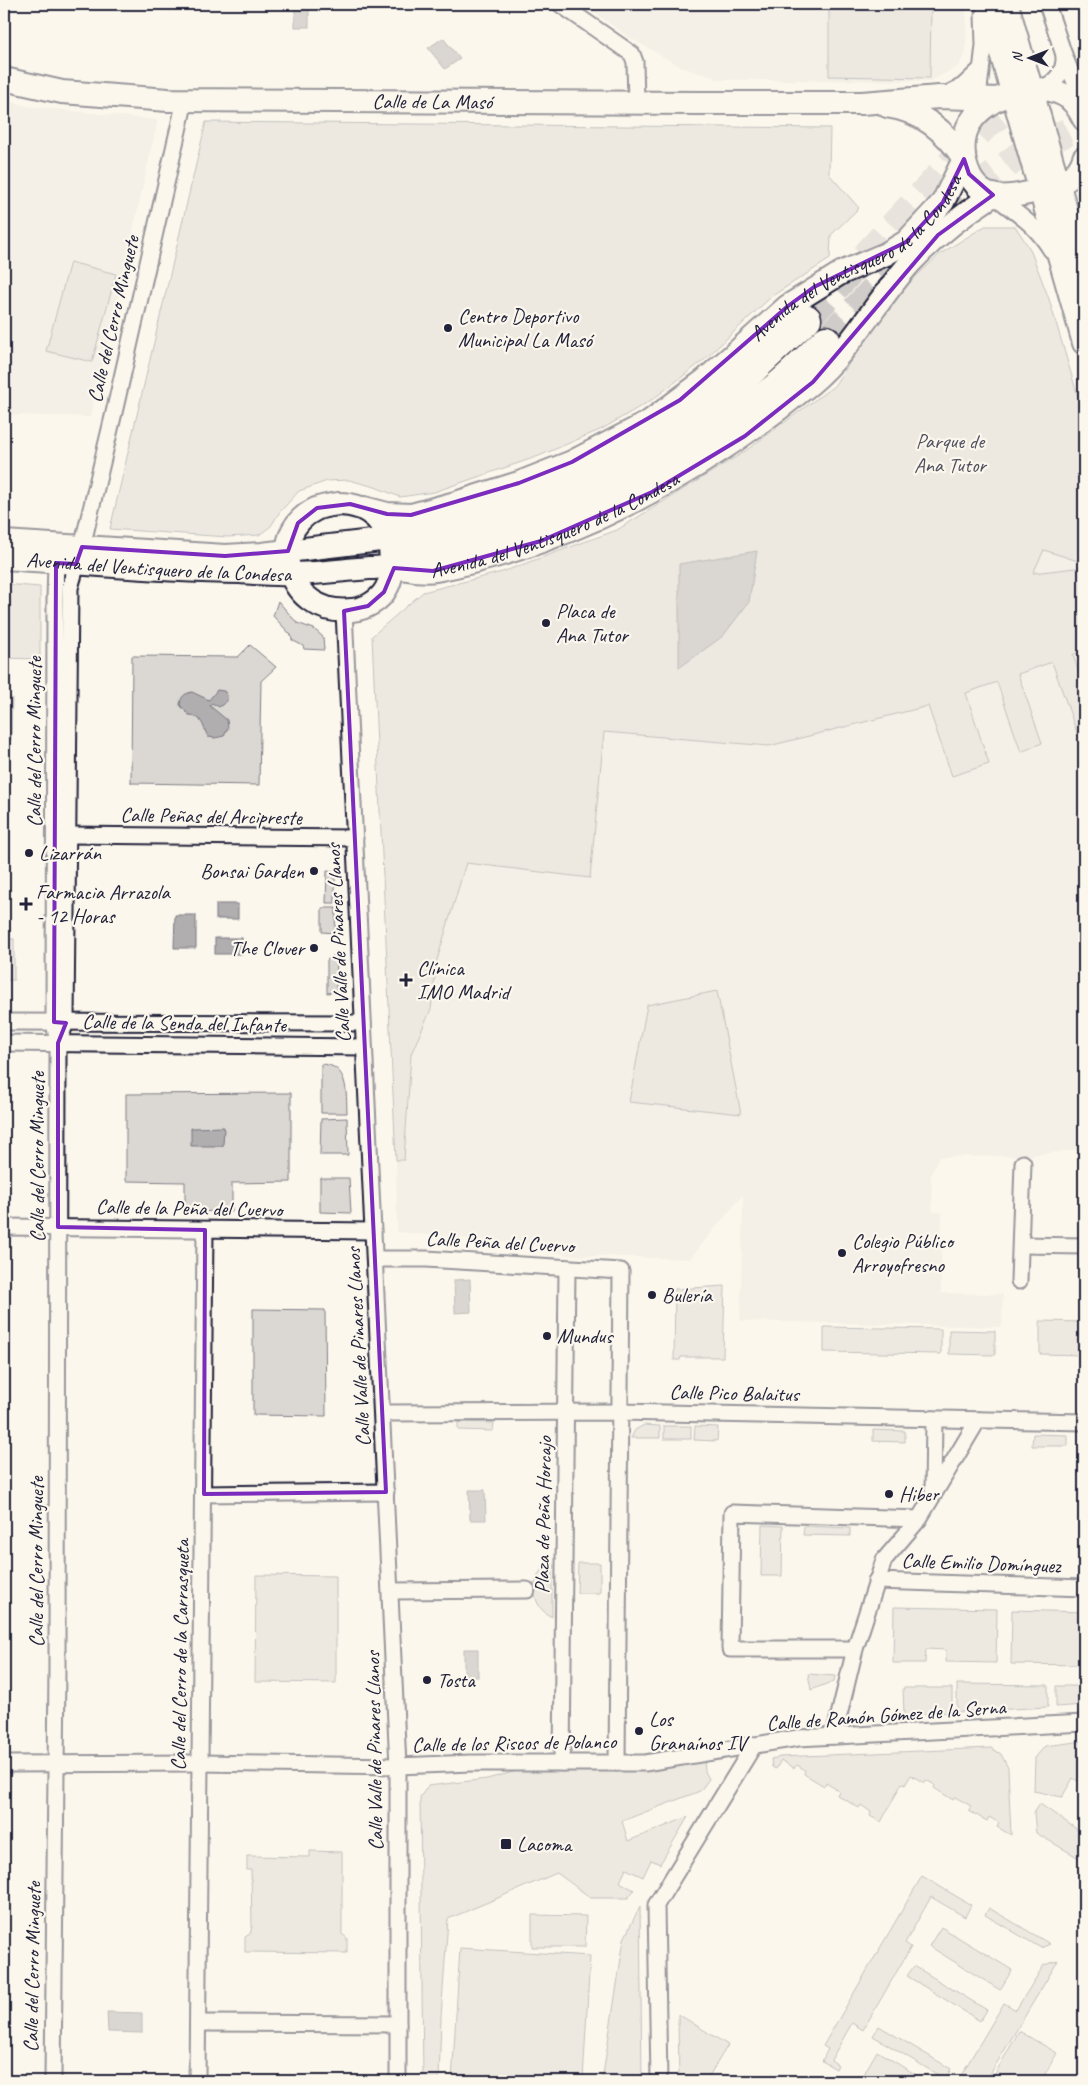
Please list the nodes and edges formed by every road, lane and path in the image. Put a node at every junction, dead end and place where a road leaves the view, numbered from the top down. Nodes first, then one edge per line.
1 (560, 4) edge
2 (982, 4) edge
3 (987, 4) edge
4 (1007, 4) edge
5 (1047, 4) edge
6 (1064, 55) junction
7 (980, 70) junction
8 (4, 79) edge
9 (1007, 97) junction
10 (939, 98) junction
11 (185, 100) junction
12 (636, 102) junction
13 (862, 103) junction
14 (1084, 112) edge
15 (1084, 158) edge
16 (964, 159) junction
17 (1062, 182) edge
18 (993, 195) junction
19 (1075, 274) edge
20 (807, 319) tunnel mouth
21 (826, 340) tunnel mouth
22 (1084, 343) edge
23 (364, 508) junction
24 (389, 539) junction
25 (4, 542) edge
26 (288, 551) junction
27 (4, 558) edge
28 (71, 558) junction
29 (392, 567) junction
30 (290, 574) junction
31 (344, 611) junction
32 (68, 835) junction
33 (355, 838) junction
34 (4, 1022) edge
35 (60, 1023) junction
36 (362, 1023) junction
37 (4, 1043) edge
38 (58, 1043) junction
39 (364, 1047) junction
40 (1023, 1163) dead end
41 (4, 1227) edge
42 (58, 1227) junction
43 (204, 1230) junction
44 (373, 1231) junction
45 (1020, 1245) junction
46 (1084, 1246) edge
47 (376, 1259) junction
48 (567, 1268) junction
49 (1019, 1281) dead end
50 (619, 1412) junction
51 (383, 1413) junction
52 (566, 1413) junction
53 (934, 1419) junction
54 (978, 1420) junction
55 (1084, 1422) edge
56 (386, 1492) junction
57 (204, 1494) junction
58 (933, 1496) junction
59 (919, 1519) junction
60 (876, 1581) junction
61 (1084, 1588) edge
62 (527, 1590) dead end
63 (391, 1591) junction
64 (856, 1649) junction
65 (1084, 1724) edge
66 (834, 1736) junction
67 (754, 1745) junction
68 (56, 1763) junction
69 (200, 1763) junction
70 (562, 1763) junction
71 (617, 1763) junction
72 (4, 1764) edge
73 (398, 1766) junction
74 (198, 2023) junction
75 (398, 2024) junction
76 (53, 2081) edge
77 (197, 2081) edge
78 (398, 2081) edge
79 (659, 2081) edge

1 - 12 street
2 - 7 street
3 - 9 street
4 - 9 street
5 - 6 street
6 - 9 street
6 - 14 street
7 - 9 street
7 - 10 street, Calle de La Masó
8 - 11 street, Calle de La Masó
9 - 10 street, Calle de La Masó
9 - 14 street, Calle de La Masó
9 - 16 street
9 - 17 street
10 - 13 street, Calle de La Masó
11 - 12 street, Calle de La Masó
11 - 28 street, Calle del Cerro Minguete
12 - 13 street, Calle de La Masó
13 - 16 street, Calle de La Masó
15 - 17 street
16 - 18 street, Calle de La Masó
16 - 23 street, Avenida del Ventisquero de la Condesa
17 - 18 street
17 - 19 street
18 - 19 street
18 - 29 street, Avenida del Ventisquero de la Condesa
19 - 22 street
20 - 24 highway
21 - 29 highway
23 - 24 street
23 - 26 street, Avenida del Ventisquero de la Condesa
24 - 26 street, Avenida del Ventisquero de la Condesa
24 - 29 street
25 - 28 street, Avenida del Ventisquero de la Condesa
26 - 28 street, Avenida del Ventisquero de la Condesa
26 - 30 street
27 - 28 street, Avenida del Ventisquero de la Condesa
28 - 30 street, Avenida del Ventisquero de la Condesa
28 - 32 street, Calle del Cerro Minguete
28 - 35 street, Calle del Cerro Minguete
29 - 30 street, Avenida del Ventisquero de la Condesa
29 - 31 street
30 - 31 street
31 - 33 street, Calle Valle de Pinares Llanos
32 - 33 street, Calle Peñas del Arcipreste
32 - 35 street, Calle del Cerro Minguete
33 - 36 street, Calle Valle de Pinares Llanos
34 - 35 street, Calle de la Senda del Infante
35 - 36 street, Calle de la Senda del Infante
35 - 38 street, Calle del Cerro Minguete
36 - 39 street, Calle Valle de Pinares Llanos
37 - 38 street, Calle de la Senda del Infante
38 - 39 street, Calle de la Senda del Infante
38 - 42 street, Calle del Cerro Minguete
39 - 44 street, Calle Valle de Pinares Llanos
40 - 45 street
41 - 42 street, Calle de la Peña del Cuervo
42 - 43 street, Calle de la Peña del Cuervo
42 - 68 street, Calle del Cerro Minguete
43 - 44 street, Calle de la Peña del Cuervo
43 - 57 street, Calle del Cerro de la Carrasqueta
44 - 47 street, Calle Valle de Pinares Llanos
45 - 46 street
45 - 49 street
47 - 48 street, Calle Peña del Cuervo
47 - 51 street, Calle Valle de Pinares Llanos
48 - 50 street, Calle Peña del Cuervo
48 - 52 street, Plaza de Peña Horcajo
50 - 52 street, Calle Pico Balaitus
50 - 53 street, Calle Pico Balaitus
50 - 71 street
51 - 52 street, Calle Pico Balaitus
51 - 56 street, Calle Valle de Pinares Llanos
52 - 70 street, Plaza de Peña Horcajo
53 - 54 street, Calle Pico Balaitus
53 - 58 street
54 - 55 street, Calle Pico Balaitus
54 - 58 street
56 - 57 street
56 - 63 street, Calle Valle de Pinares Llanos
57 - 69 street, Calle del Cerro de la Carrasqueta
58 - 59 street
59 - 60 street
59 - 64 street
60 - 61 street, Calle Emilio Domínguez
60 - 64 street
62 - 63 street
63 - 73 street, Calle Valle de Pinares Llanos
64 - 66 street
65 - 66 street, Calle de Ramón Gómez de la Serna
66 - 67 street, Calle de Ramón Gómez de la Serna
67 - 71 street, Calle de los Riscos de Polanco
67 - 79 street, Calle de Ramón Gómez de la Serna
68 - 69 street, Calle de los Riscos de Polanco
68 - 72 street, Calle de los Riscos de Polanco
68 - 76 street, Calle del Cerro Minguete
69 - 73 street, Calle de los Riscos de Polanco
69 - 74 street, Calle del Cerro de la Carrasqueta
70 - 71 street, Calle de los Riscos de Polanco
70 - 73 street, Calle de los Riscos de Polanco
73 - 75 street, Calle Valle de Pinares Llanos
74 - 75 street
74 - 77 street, Calle del Cerro de la Carrasqueta
75 - 78 street, Calle Valle de Pinares Llanos

